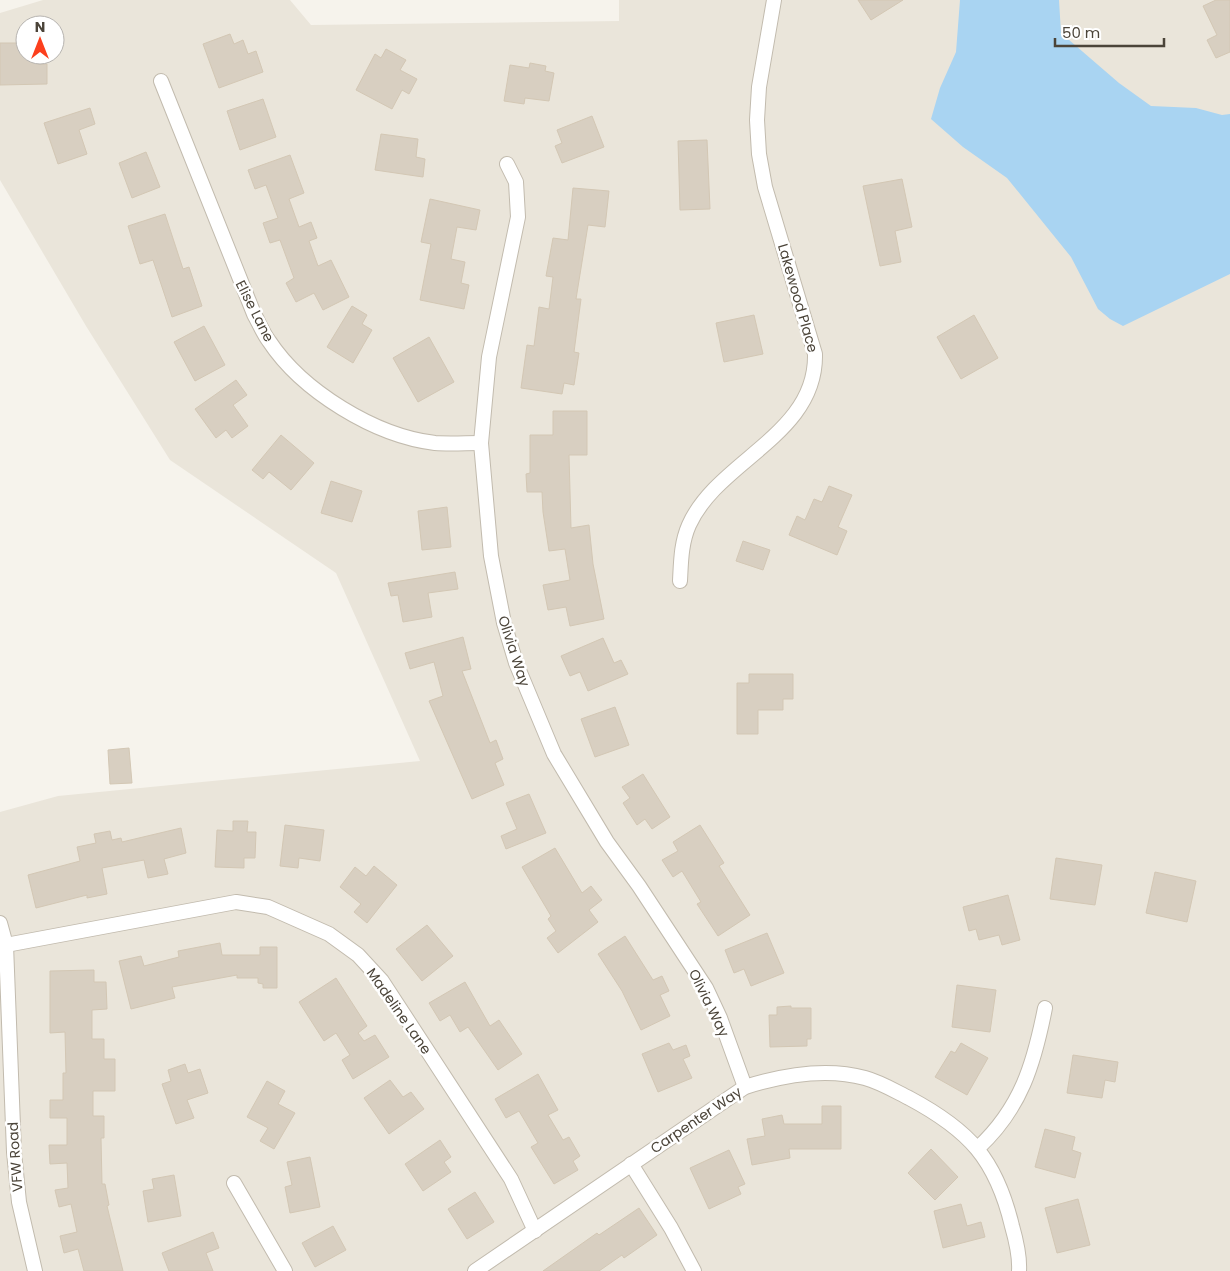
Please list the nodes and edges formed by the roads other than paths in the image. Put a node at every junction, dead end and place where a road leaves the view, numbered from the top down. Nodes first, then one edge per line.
1 (774, 0) edge
2 (161, 81) dead end
3 (507, 164) dead end
4 (481, 443) junction
5 (680, 581) dead end
6 (0, 923) edge
7 (6, 945) junction
8 (1046, 1008) dead end
9 (745, 1086) junction
10 (978, 1148) junction
11 (631, 1164) junction
12 (234, 1183) dead end
13 (535, 1231) junction
14 (35, 1271) edge
15 (285, 1271) edge
16 (475, 1271) edge
17 (694, 1271) edge
18 (1019, 1271) edge

1 - 5 street, Lakewood Place
2 - 4 street, Elise Lane
3 - 4 street, Olivia Way
4 - 9 street, Olivia Way
6 - 7 street, VFW Road
7 - 13 street, Madeline Lane
7 - 14 street, VFW Road
8 - 10 street
9 - 10 street, Carpenter Way
9 - 11 street, Carpenter Way
10 - 18 street, Carpenter Way
11 - 13 street, Carpenter Way
11 - 17 street
12 - 15 street
13 - 16 street, Carpenter Way

